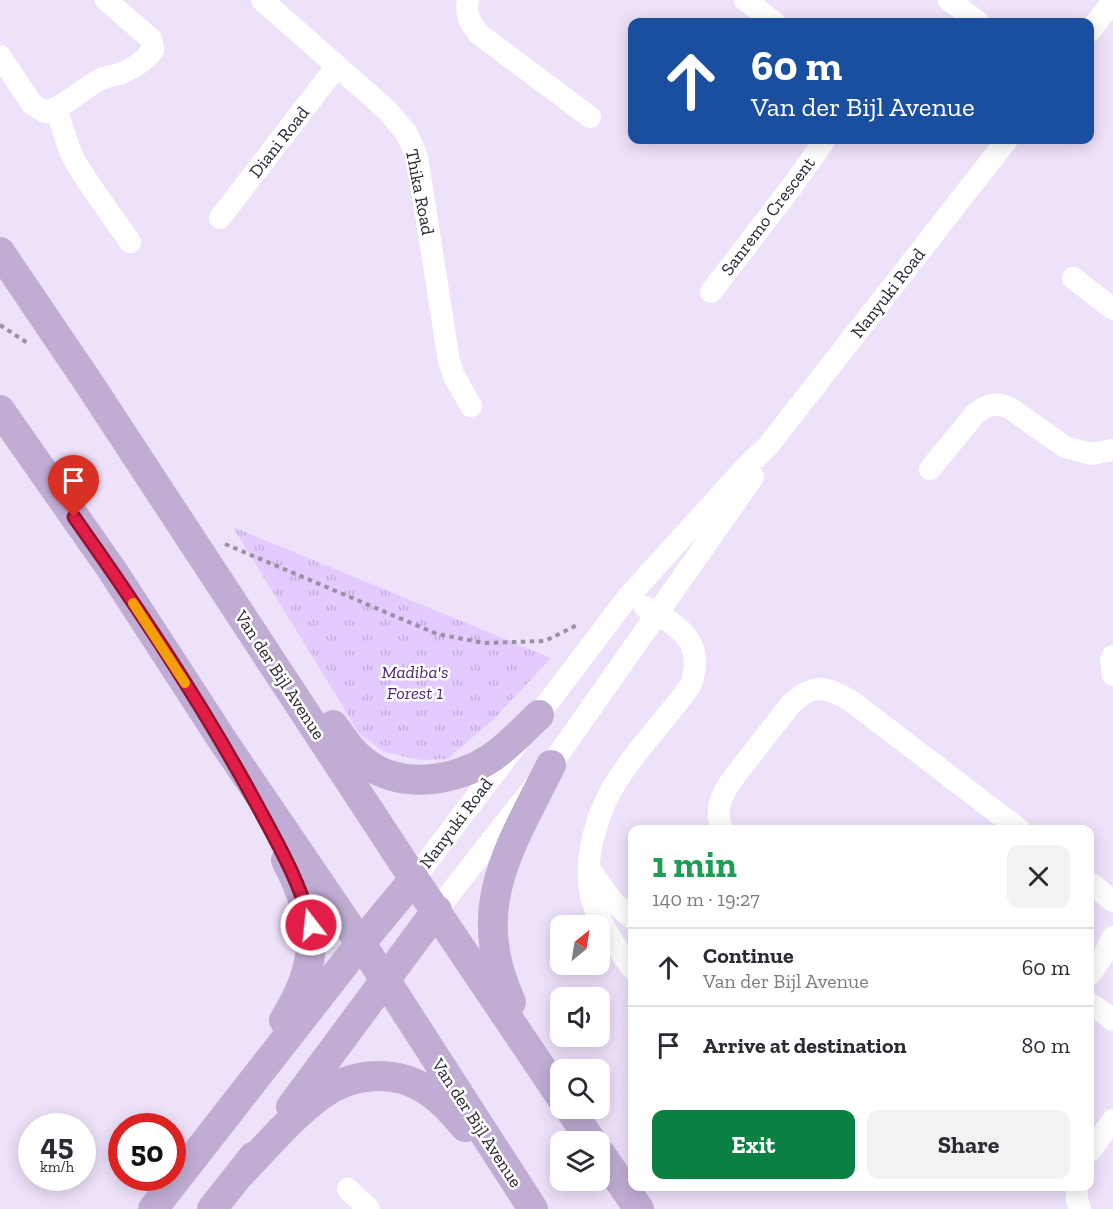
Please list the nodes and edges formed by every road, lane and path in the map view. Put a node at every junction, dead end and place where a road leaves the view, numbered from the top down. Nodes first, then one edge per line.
1 (105, 0) edge
2 (262, 0) edge
3 (468, 0) edge
4 (949, 0) edge
5 (1113, 1) edge
6 (751, 2) edge
7 (769, 18) edge
8 (973, 18) edge
9 (1094, 26) edge
10 (0, 56) edge
11 (337, 66) junction
12 (55, 109) junction
13 (590, 117) dead end
14 (822, 144) edge
15 (1004, 144) edge
16 (220, 218) dead end
17 (130, 242) dead end
18 (0, 252) edge
19 (1073, 278) dead end
20 (711, 292) dead end
21 (1113, 309) edge
22 (471, 406) dead end
23 (0, 410) edge
24 (768, 446) junction
25 (1113, 450) edge
26 (930, 469) dead end
27 (181, 525) junction
28 (224, 544) dead end
29 (628, 597) junction
30 (657, 613) junction
31 (588, 619) dead end
32 (1113, 656) edge
33 (1113, 675) edge
34 (538, 715) junction
35 (223, 741) junction
36 (551, 765) junction
37 (720, 825) edge
38 (1013, 825) edge
39 (590, 870) junction
40 (414, 879) junction
41 (1094, 886) edge
42 (1113, 901) edge
43 (436, 910) junction
44 (628, 915) edge
45 (1113, 937) edge
46 (360, 944) junction
47 (628, 961) edge
48 (1094, 968) edge
49 (386, 981) junction
50 (1094, 1006) edge
51 (1113, 1020) edge
52 (274, 1056) junction
53 (550, 1077) edge
54 (550, 1080) edge
55 (1113, 1120) edge
56 (1094, 1146) edge
57 (610, 1167) edge
58 (242, 1172) junction
59 (348, 1189) dead end
60 (1077, 1191) edge
61 (153, 1209) edge
62 (213, 1209) edge
63 (369, 1209) edge
64 (531, 1209) edge
65 (639, 1209) edge
66 (1080, 1209) edge

1 - 12 street
2 - 11 street, Thika Road
3 - 13 street
4 - 8 street
5 - 9 street
6 - 7 street
10 - 12 street
11 - 16 street, Diani Road
11 - 22 street, Thika Road
12 - 17 street
14 - 20 street, Sanremo Crescent
15 - 24 street, Nanyuki Road
18 - 27 main road, Van der Bijl Avenue
19 - 21 street
23 - 35 main road, Van der Bijl Avenue
24 - 29 street, Nanyuki Road
24 - 30 street, Nanyuki Road
25 - 26 street
27 - 34 main road
27 - 40 main road, Van der Bijl Avenue
28 - 31 path
29 - 30 street
29 - 34 street, Nanyuki Road
30 - 36 street, Nanyuki Road
30 - 39 street
32 - 33 street
34 - 40 street, Nanyuki Road
35 - 46 main road, Van der Bijl Avenue
35 - 52 main road
36 - 43 street, Nanyuki Road
36 - 53 main road
37 - 38 street
39 - 44 street
39 - 47 street
40 - 43 main road, Van der Bijl Avenue
40 - 46 main road, Nanyuki Road
41 - 42 street
43 - 49 main road, Nanyuki Road
43 - 54 main road, Van der Bijl Avenue
45 - 48 street
46 - 49 main road, Van der Bijl Avenue
46 - 52 main road, Nanyuki Road
49 - 58 main road, Nanyuki Road
49 - 64 main road, Van der Bijl Avenue
50 - 51 street
52 - 61 main road, Nanyuki Road
55 - 56 street
57 - 65 main road
58 - 62 main road, Nanyuki Road
58 - 64 main road
59 - 63 street
60 - 66 street

